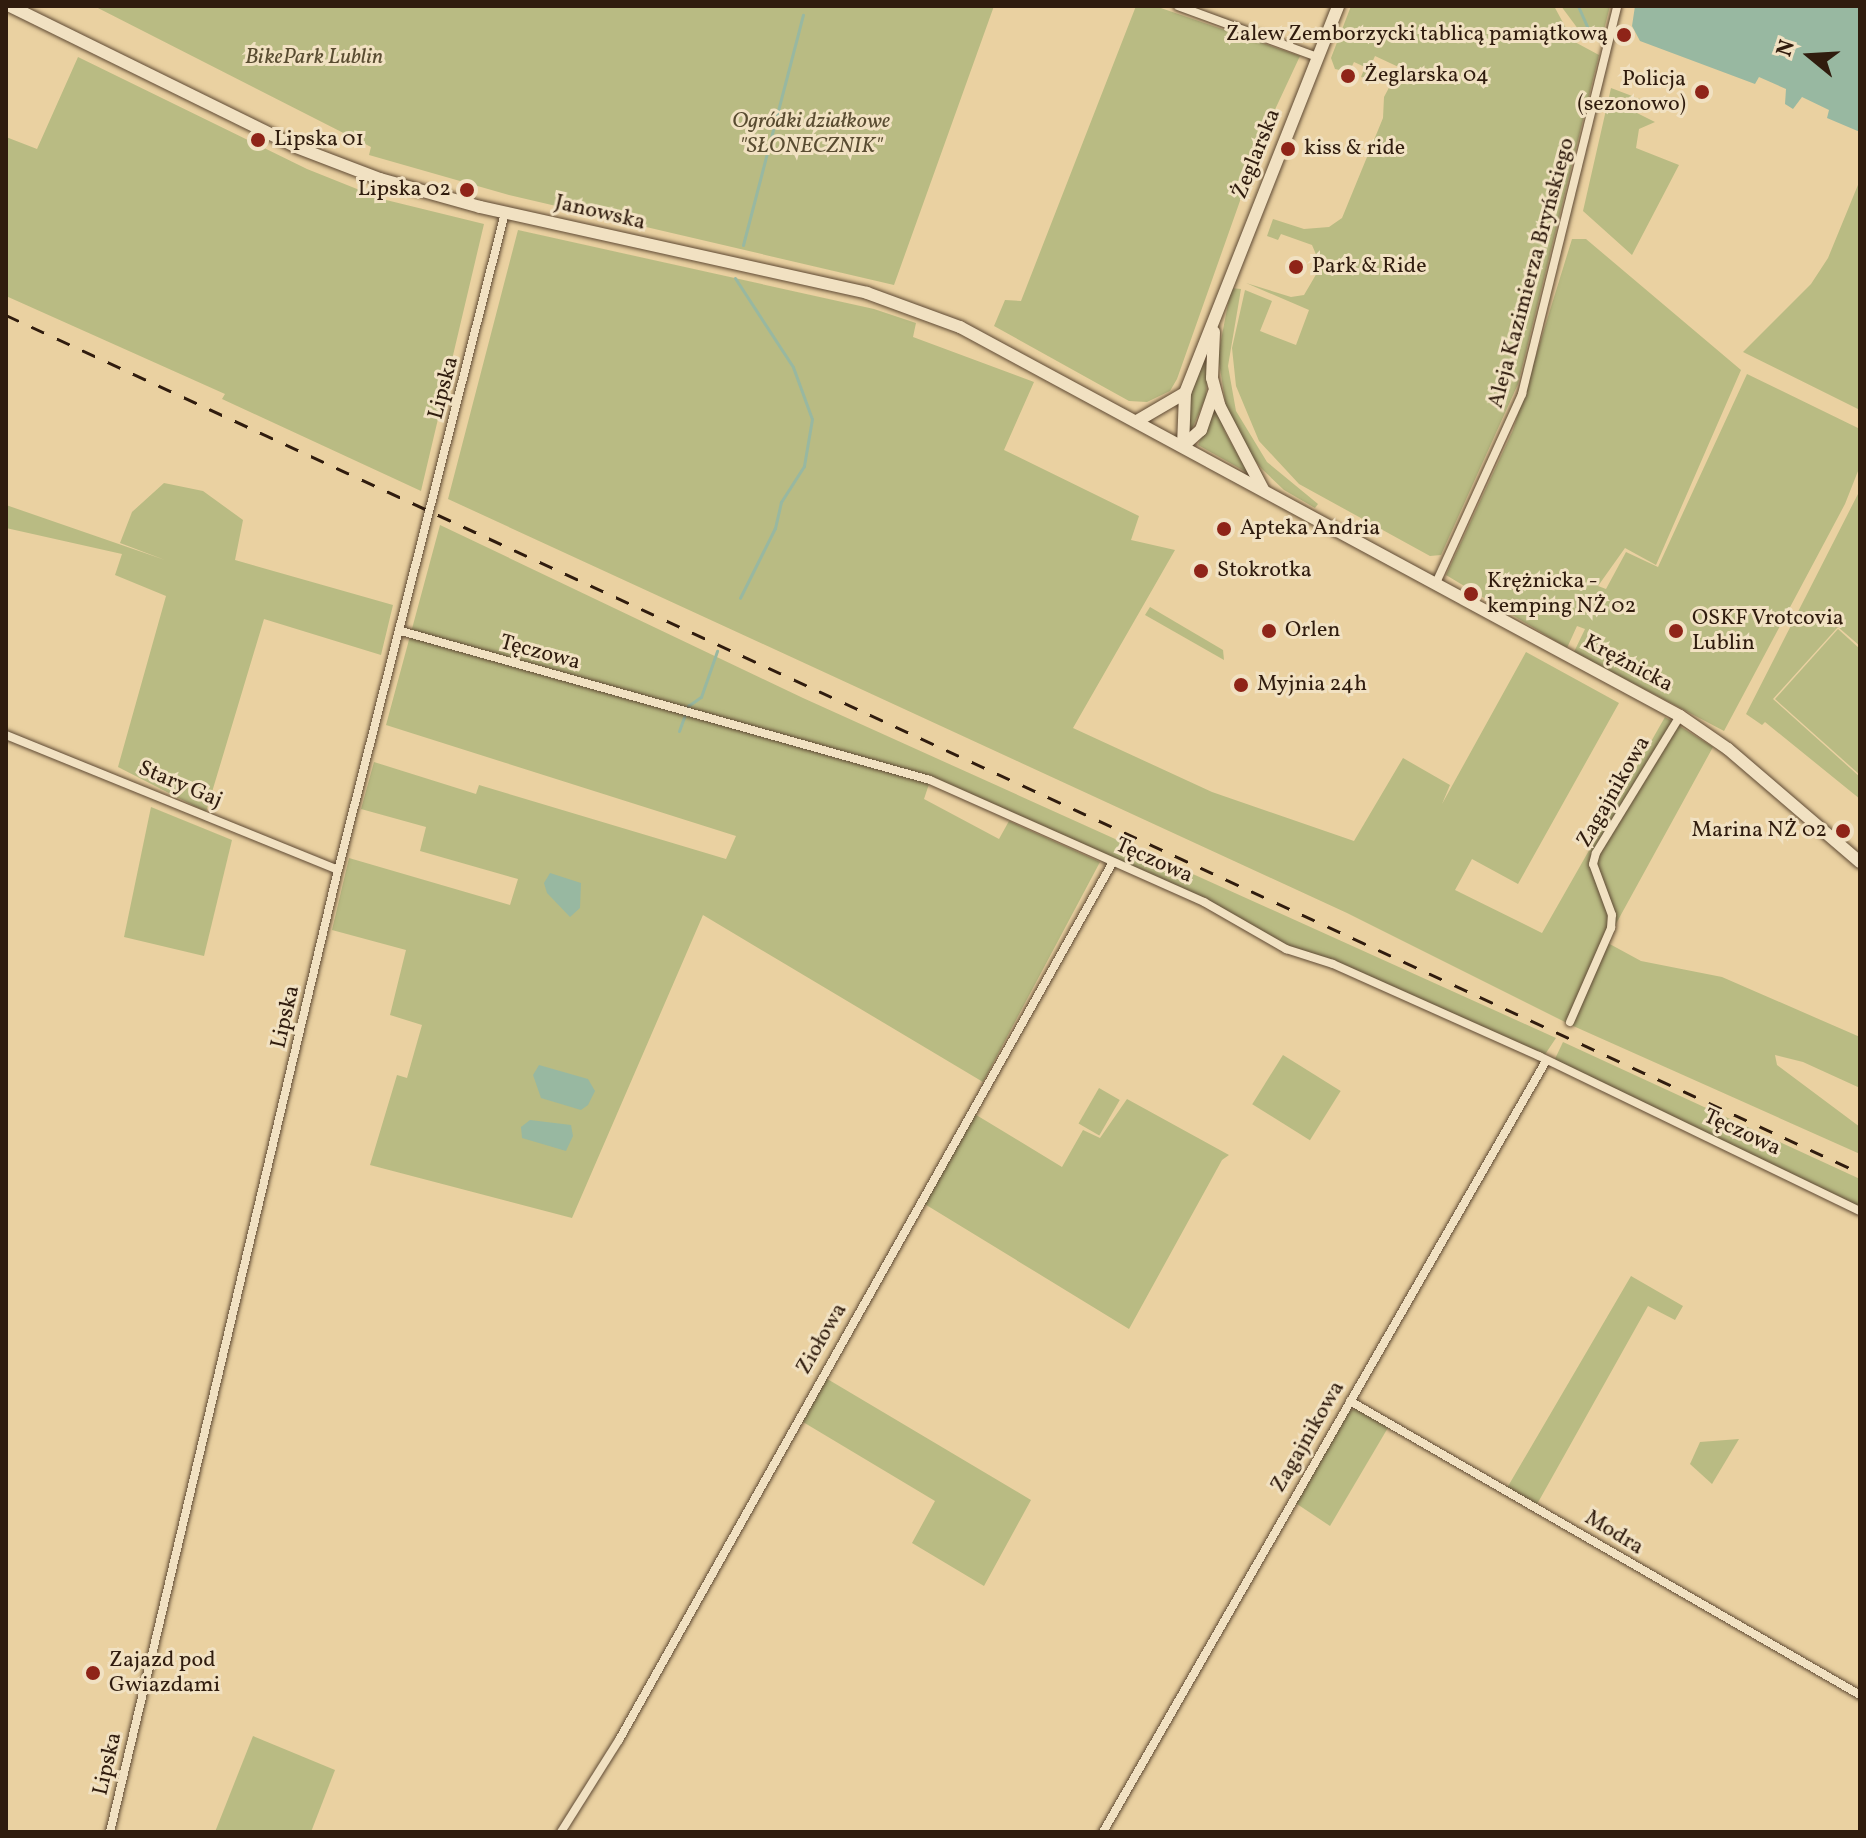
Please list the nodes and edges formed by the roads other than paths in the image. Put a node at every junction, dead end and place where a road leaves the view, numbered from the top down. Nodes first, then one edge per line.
1 (10, 6) edge
2 (1178, 6) edge
3 (1338, 6) edge
4 (1617, 6) edge
5 (1317, 57) junction
6 (505, 213) junction
7 (1217, 317) junction
8 (1214, 391) junction
9 (1185, 393) junction
10 (1137, 421) junction
11 (1183, 446) junction
12 (1263, 489) junction
13 (1436, 583) junction
14 (401, 631) junction
15 (1680, 716) junction
16 (6, 735) edge
17 (1113, 862) junction
18 (1860, 862) edge
19 (338, 870) junction
20 (1570, 1022) dead end
21 (1546, 1061) junction
22 (1860, 1211) edge
23 (1350, 1401) junction
24 (1860, 1695) edge
25 (110, 1832) edge
26 (561, 1832) edge
27 (1103, 1832) edge

1 - 6 street, Janowska
2 - 5 street
3 - 5 street, Żeglarska
4 - 13 street, Aleja Kazimierza Bryńskiego
5 - 7 street, Żeglarska
6 - 10 street, Janowska
6 - 14 street, Lipska
7 - 8 street, Żeglarska
7 - 9 street, Żeglarska
8 - 11 street, Żeglarska
8 - 12 street, Żeglarska
9 - 10 street
9 - 11 street, Żeglarska
10 - 11 street, Janowska
11 - 12 street, Krężnicka
12 - 13 street, Krężnicka
13 - 15 street, Krężnicka
14 - 17 street, Tęczowa
14 - 19 street, Lipska
15 - 18 street, Krężnicka
15 - 20 street, Zagajnikowa
16 - 19 street, Stary Gaj
17 - 21 street, Tęczowa
17 - 26 street, Ziołowa
19 - 25 street, Lipska
21 - 22 street, Tęczowa
21 - 23 street, Zagajnikowa
23 - 24 street, Modra
23 - 27 street, Zagajnikowa

